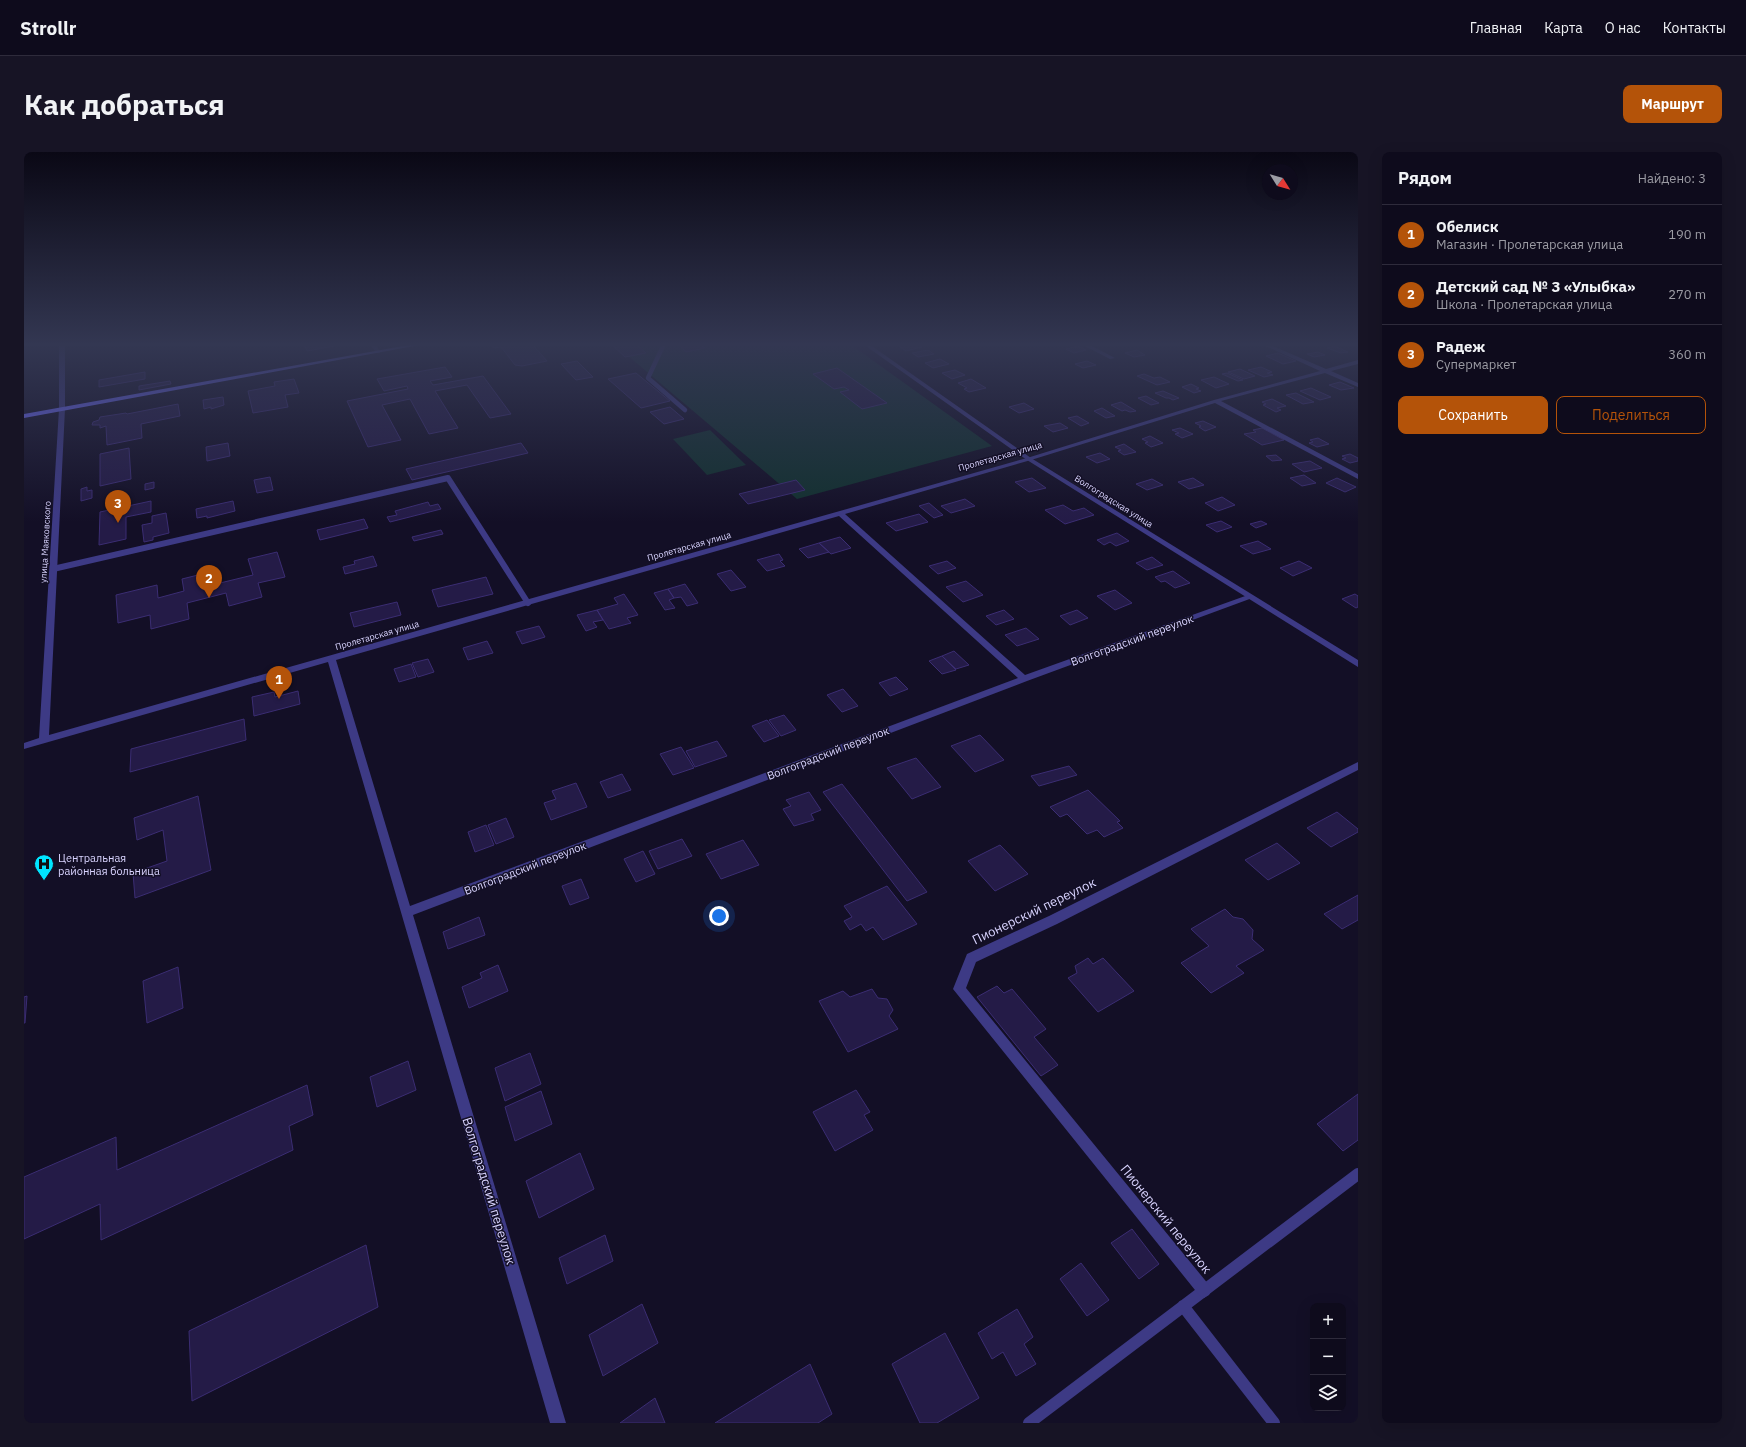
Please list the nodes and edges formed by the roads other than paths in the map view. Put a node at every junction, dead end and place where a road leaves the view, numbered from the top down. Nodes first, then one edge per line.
1 (62, 403) edge
2 (94, 403) edge
3 (677, 403) edge
4 (951, 403) edge
5 (1208, 403) edge
6 (1220, 403) edge
7 (62, 409) junction
8 (685, 410) dead end
9 (24, 416) edge
10 (1029, 458) junction
11 (1358, 477) edge
12 (840, 513) junction
13 (53, 569) junction
14 (1251, 597) junction
15 (528, 603) junction
16 (331, 659) junction
17 (1358, 664) edge
18 (1024, 679) junction
19 (44, 741) junction
20 (24, 746) edge
21 (1358, 766) edge
22 (406, 914) junction
23 (1358, 1174) edge
24 (1204, 1290) junction
25 (1183, 1306) junction
26 (558, 1423) edge
27 (1029, 1423) edge
28 (1274, 1423) edge

1 - 7 street, улица Маяковского
2 - 7 main road
3 - 8 lane
4 - 10 street, Волгоградская улица
5 - 10 street, Пролетарская улица
6 - 11 street
7 - 9 main road
7 - 13 street, улица Маяковского
10 - 12 street, Пролетарская улица
10 - 14 street, Волгоградская улица
12 - 15 street, Пролетарская улица
12 - 18 street
13 - 15 lane
13 - 19 street, улица Маяковского
14 - 17 street, Волгоградская улица
14 - 18 street, Волгоградский переулок
15 - 16 street, Пролетарская улица
16 - 19 street, Пролетарская улица
16 - 22 street, Волгоградский переулок
18 - 22 street, Волгоградский переулок
19 - 20 street, Пролетарская улица
21 - 24 street, Пионерский переулок
22 - 26 street, Волгоградский переулок
23 - 24 lane
24 - 25 lane
25 - 27 lane
25 - 28 lane

